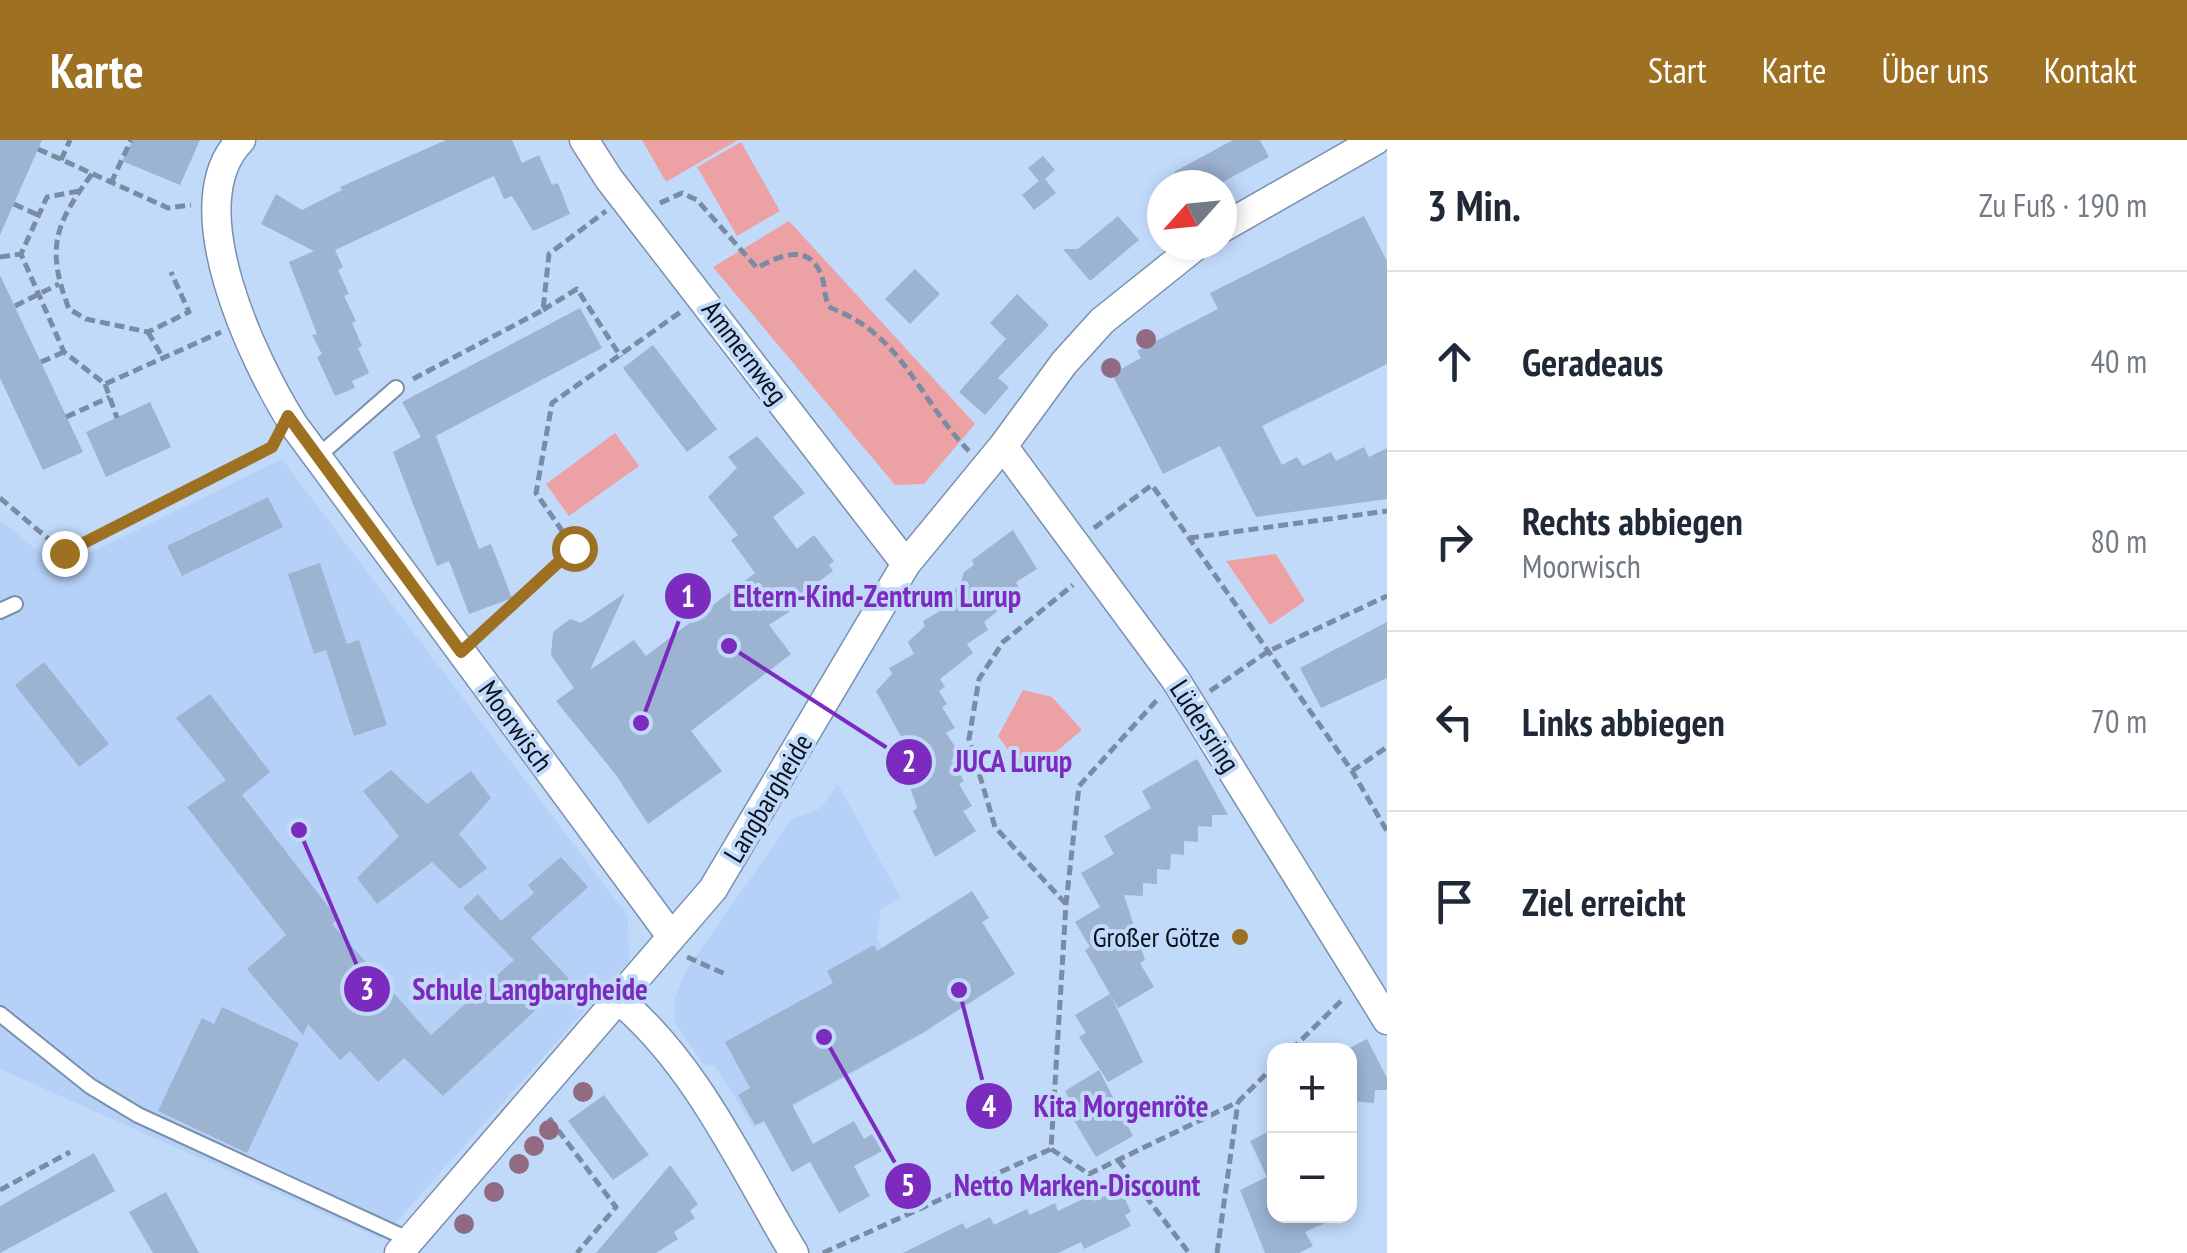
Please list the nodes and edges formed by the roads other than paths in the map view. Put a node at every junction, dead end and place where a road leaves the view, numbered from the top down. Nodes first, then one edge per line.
1 (241, 140) edge
2 (584, 140) edge
3 (1376, 140) edge
4 (1237, 219) edge
5 (1178, 260) edge
6 (396, 388) road end
7 (317, 456) junction
8 (994, 457) junction
9 (906, 564) junction
10 (15, 604) dead end
11 (0, 610) edge
12 (666, 941) junction
13 (619, 1000) junction
14 (0, 1014) edge
15 (1387, 1020) edge
16 (405, 1247) edge
17 (794, 1253) edge

1 - 7 street, Moorwisch
2 - 9 street, Ammernweg
3 - 4 street
5 - 8 street, Langbargheide
6 - 7 lane
7 - 12 street, Moorwisch
8 - 9 street, Langbargheide
8 - 15 street, Lüdersring
9 - 12 street, Langbargheide
10 - 11 lane
12 - 13 street, Langbargheide
13 - 16 street, Langbargheide
13 - 17 street
14 - 16 lane

